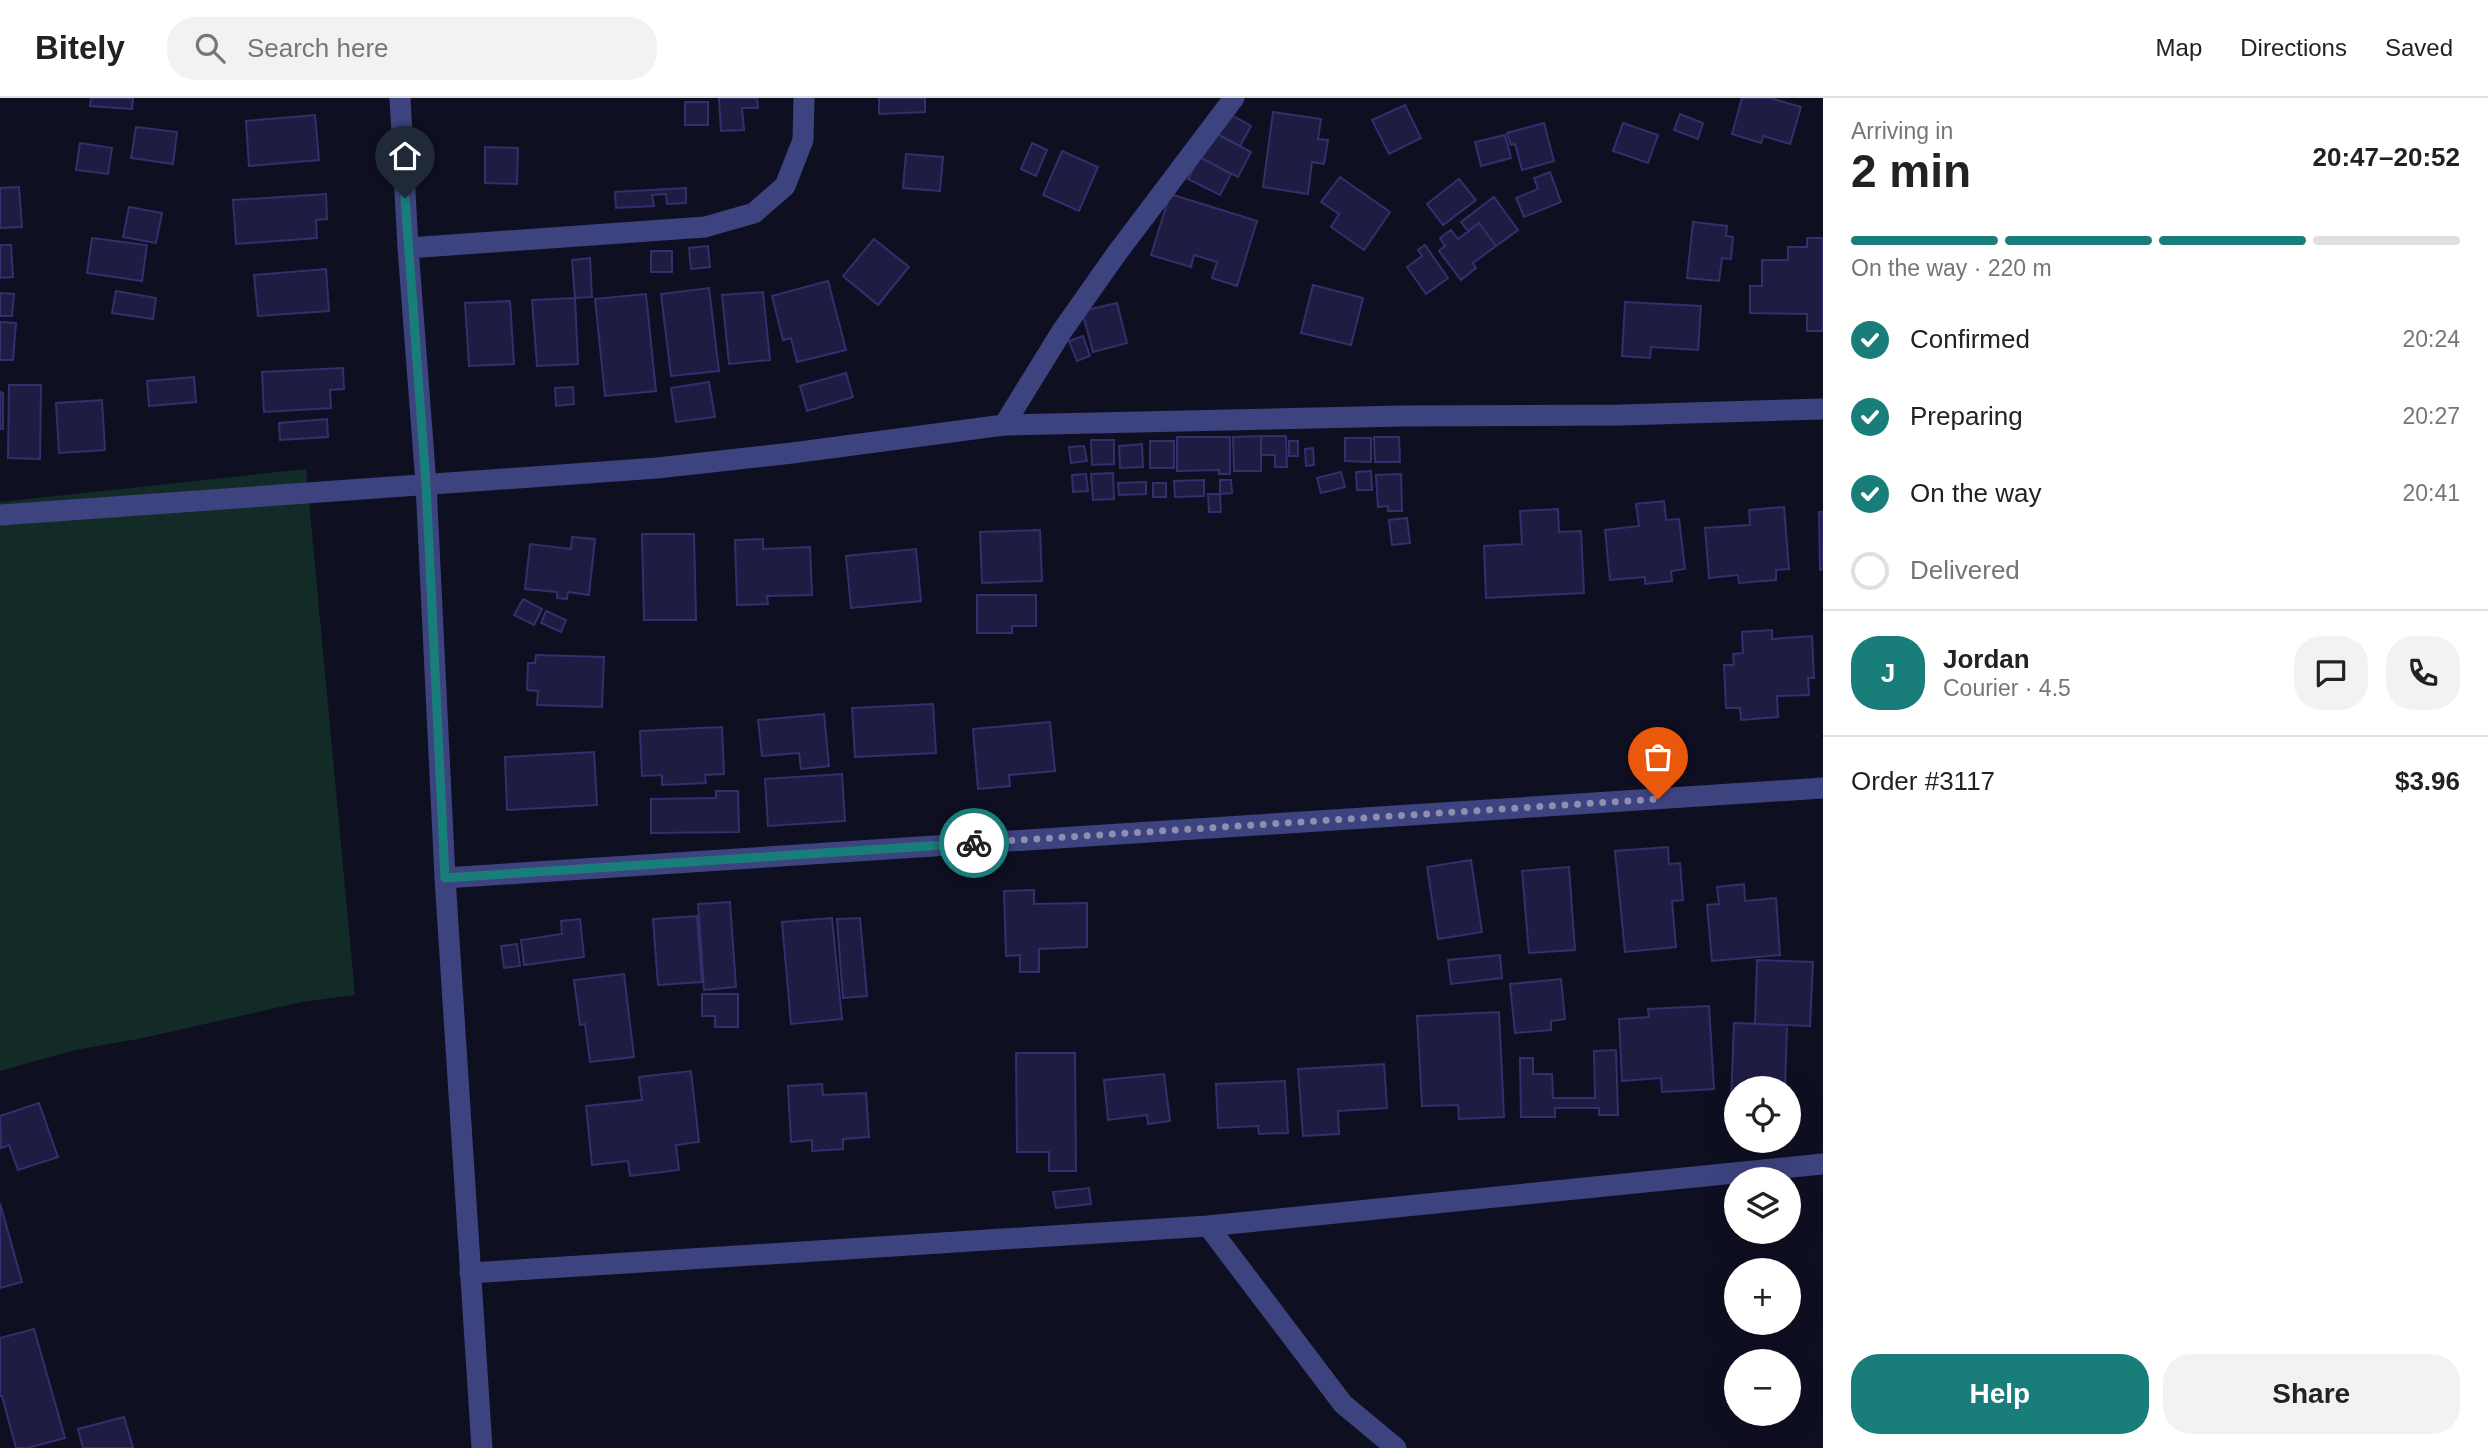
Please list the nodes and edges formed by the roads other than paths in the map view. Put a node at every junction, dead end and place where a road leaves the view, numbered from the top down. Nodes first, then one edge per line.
1 (400, 98) edge
2 (804, 98) edge
3 (1234, 98) edge
4 (408, 248) junction
5 (1823, 409) edge
6 (1004, 425) junction
7 (426, 484) junction
8 (0, 515) edge
9 (1823, 788) edge
10 (445, 878) junction
11 (1823, 1164) edge
12 (1208, 1226) junction
13 (470, 1273) junction
14 (482, 1448) edge
15 (1396, 1448) edge

1 - 4 street
2 - 4 street
3 - 6 street
4 - 7 street
5 - 6 street
6 - 7 street
7 - 8 street
7 - 10 street
9 - 10 street
10 - 13 street
11 - 12 street
12 - 13 street
12 - 15 street
13 - 14 street

